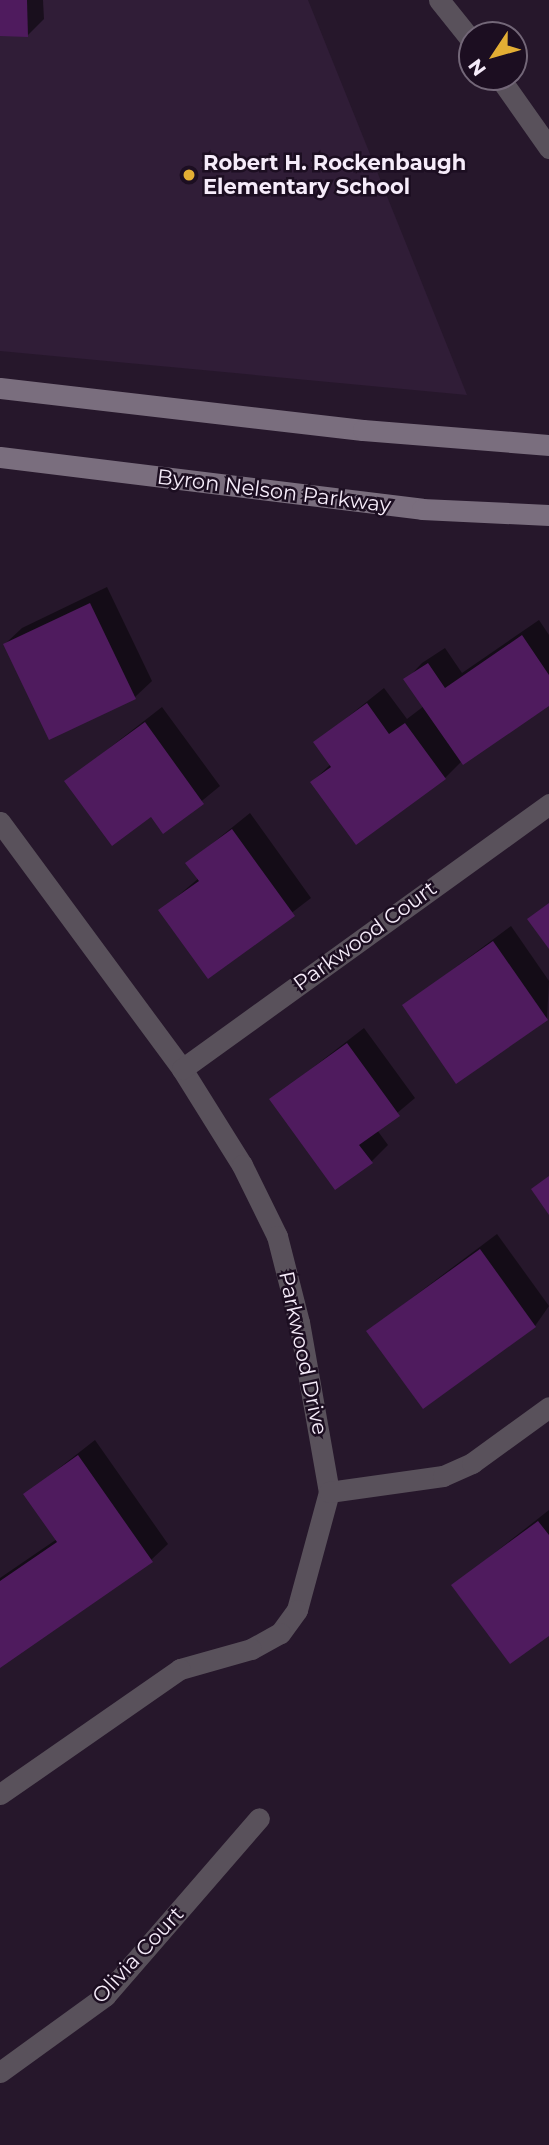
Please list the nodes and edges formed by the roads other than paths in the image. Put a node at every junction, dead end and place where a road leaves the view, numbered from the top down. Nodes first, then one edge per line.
1 (439, 0) edge
2 (458, 24) edge
3 (509, 91) edge
4 (549, 148) edge
5 (0, 388) edge
6 (549, 445) edge
7 (0, 457) edge
8 (549, 515) edge
9 (549, 804) edge
10 (0, 822) edge
11 (182, 1069) junction
12 (549, 1407) edge
13 (329, 1492) junction
14 (0, 1794) edge
15 (259, 1818) dead end
16 (0, 2072) edge

1 - 2 street
3 - 4 street
5 - 6 street
7 - 8 street, Byron Nelson Parkway
9 - 11 street, Parkwood Court
10 - 11 street, Parkwood Drive
11 - 13 street, Parkwood Drive
12 - 13 street
13 - 14 street, Parkwood Drive
15 - 16 street, Olivia Court

